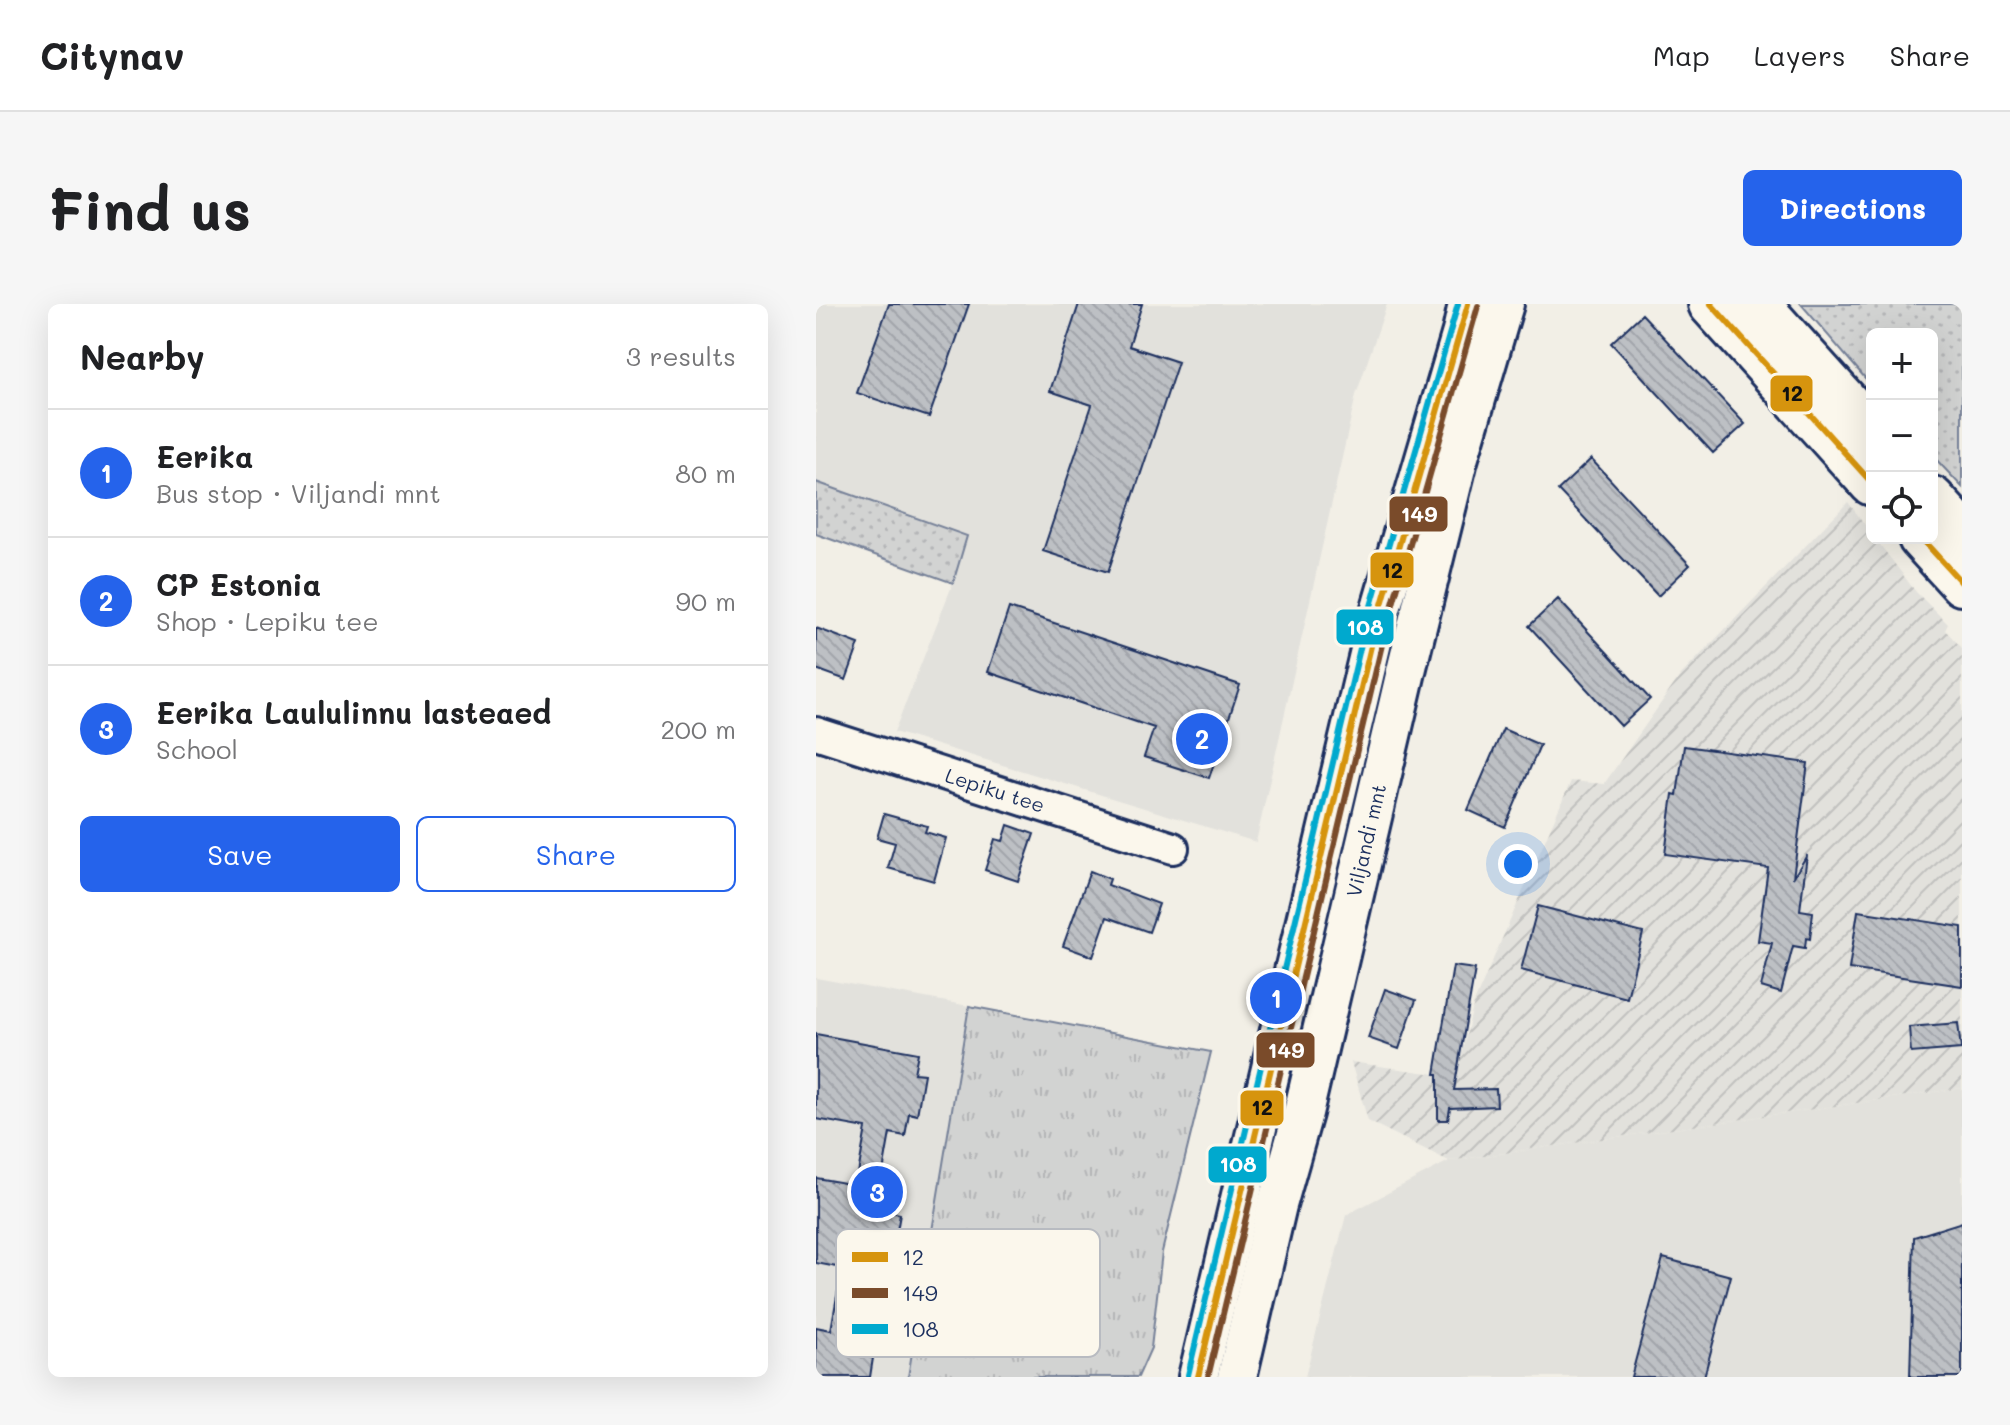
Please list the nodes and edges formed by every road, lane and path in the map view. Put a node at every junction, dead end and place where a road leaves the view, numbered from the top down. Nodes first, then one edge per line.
1 (1468, 304) edge
2 (1504, 304) edge
3 (1711, 304) edge
4 (1757, 304) edge
5 (1866, 424) edge
6 (1866, 476) edge
7 (1938, 506) edge
8 (1962, 532) edge
9 (1926, 544) edge
10 (1962, 583) edge
11 (816, 733) edge
12 (1173, 848) dead end
13 (1198, 1373) edge
14 (1237, 1377) edge

1 - 13 main road, Viljandi mnt
2 - 14 main road, Viljandi mnt
3 - 6 highway
4 - 5 highway
7 - 8 highway
9 - 10 highway
11 - 12 street, Lepiku tee

